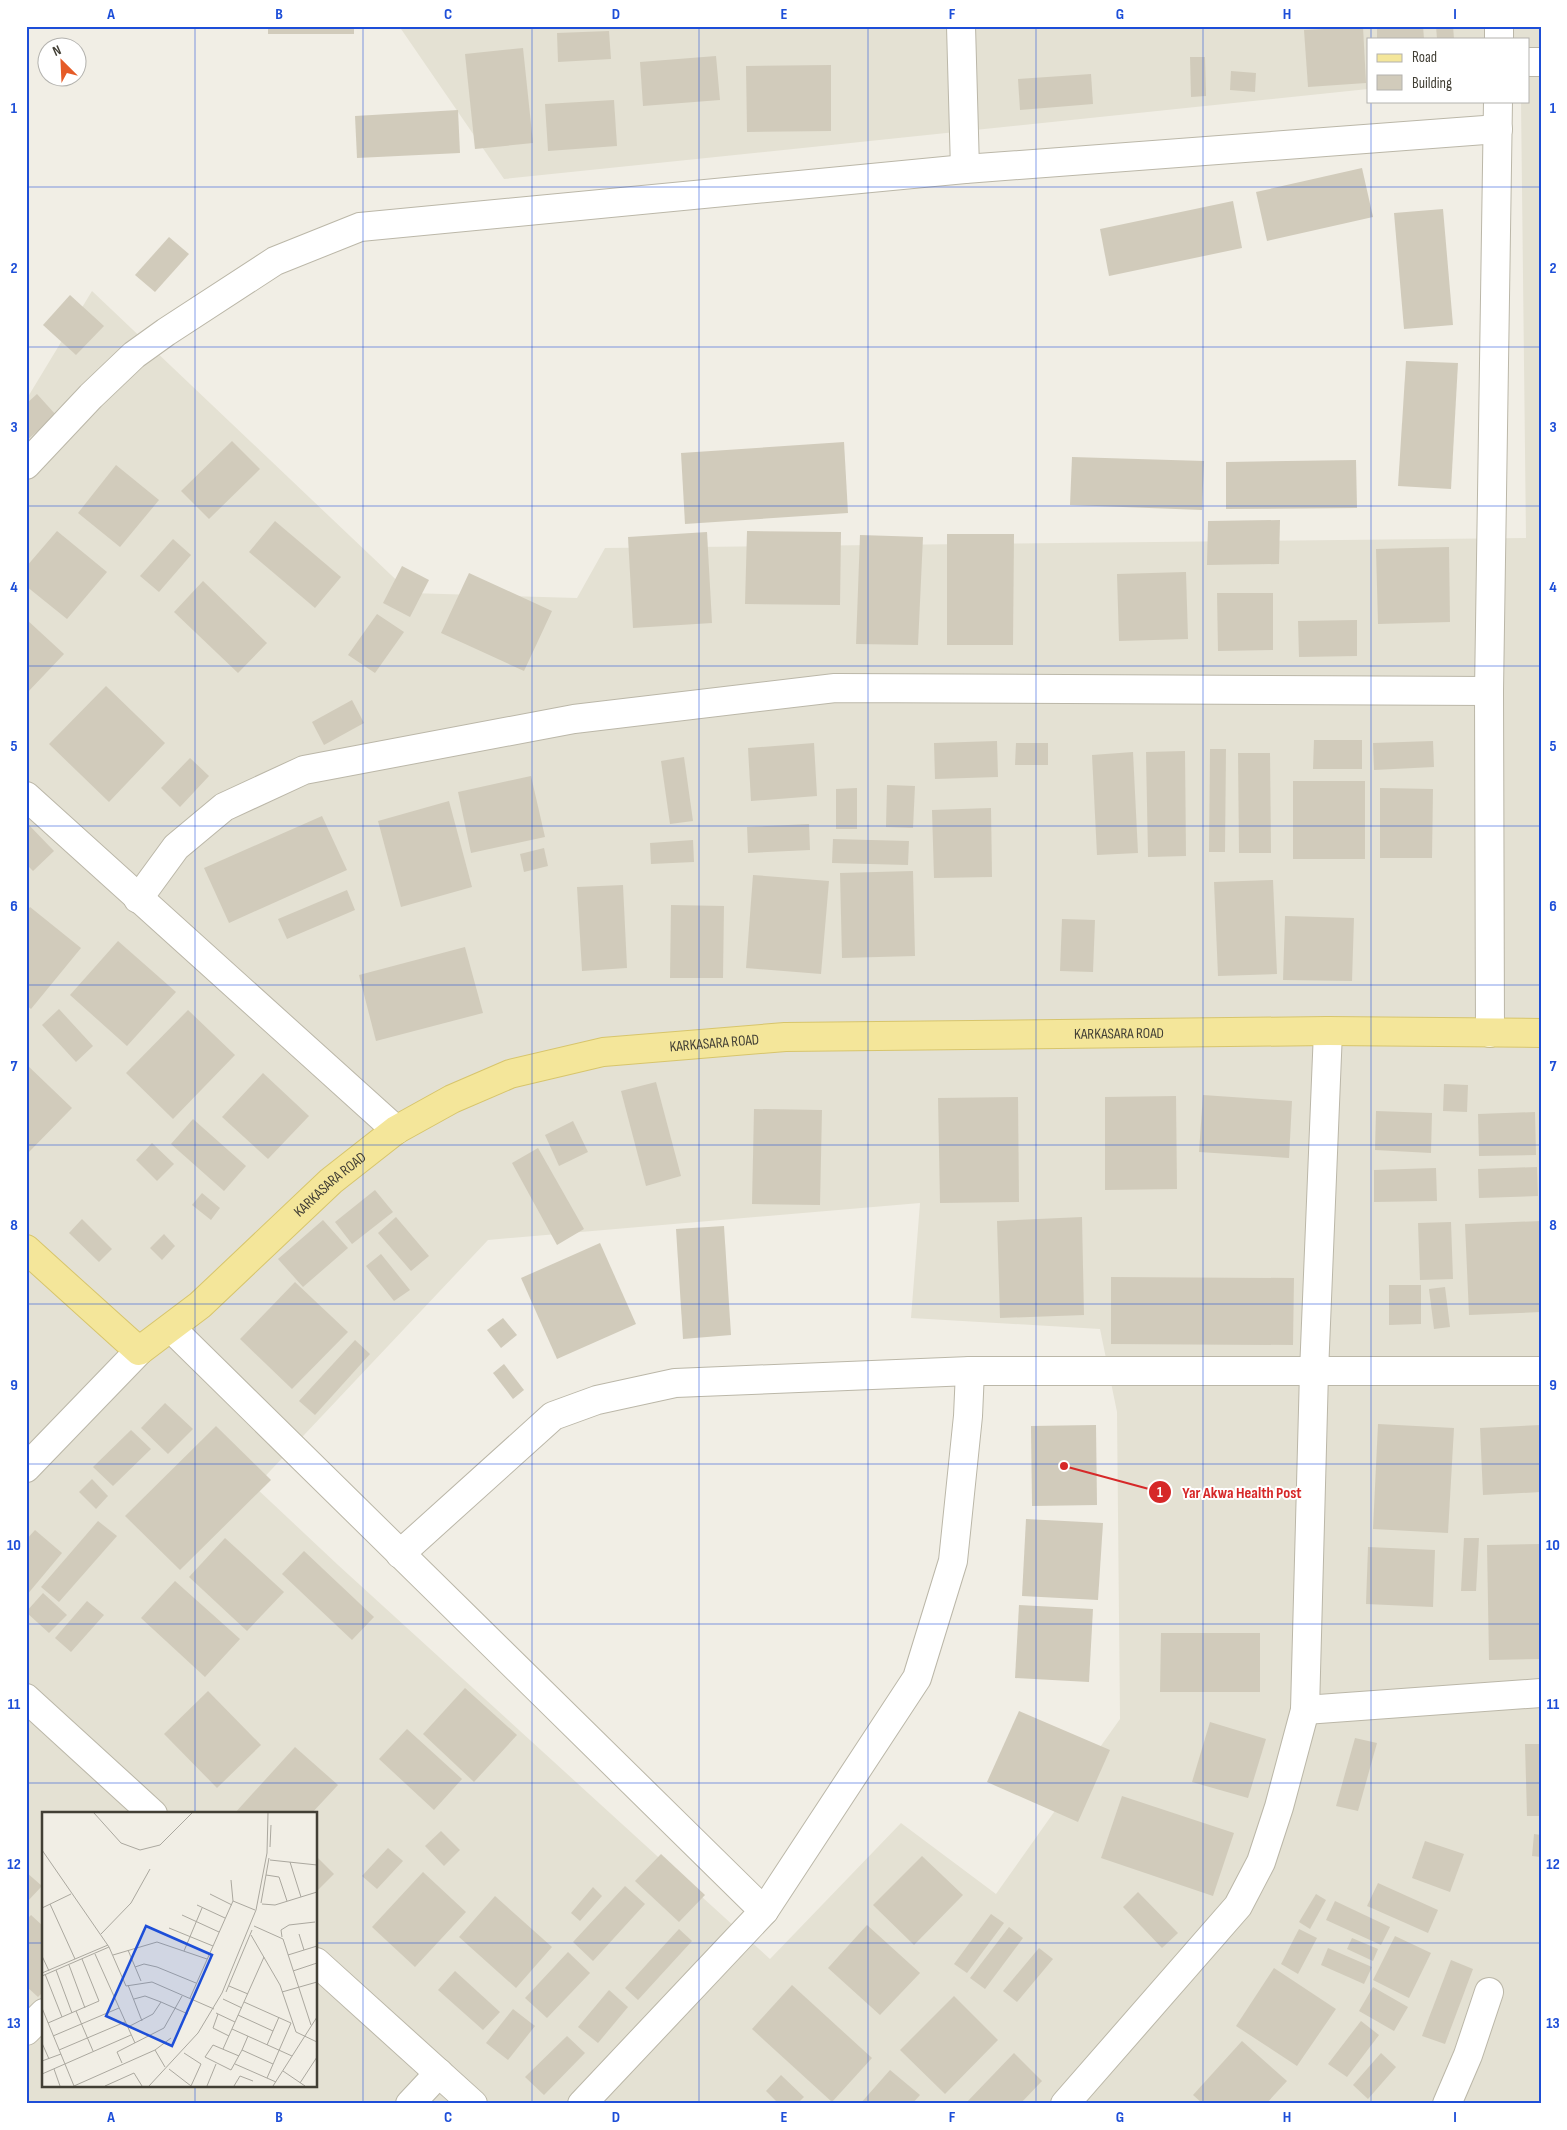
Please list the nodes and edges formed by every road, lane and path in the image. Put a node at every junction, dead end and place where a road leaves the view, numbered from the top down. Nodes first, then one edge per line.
1 (961, 26) edge
2 (1498, 102) edge
3 (1498, 129) junction
4 (965, 169) junction
5 (26, 465) edge
6 (1489, 691) junction
7 (26, 796) edge
8 (138, 899) junction
9 (1328, 1032) junction
10 (1490, 1033) junction
11 (1541, 1033) edge
12 (396, 1130) junction
13 (26, 1250) edge
14 (170, 1328) junction
15 (139, 1351) junction
16 (970, 1371) junction
17 (1314, 1372) junction
18 (1541, 1372) edge
19 (26, 1468) edge
20 (400, 1554) junction
21 (1541, 1693) edge
22 (26, 1698) edge
23 (1306, 1710) junction
24 (151, 1812) edge
25 (764, 1911) junction
26 (318, 1964) edge
27 (1489, 1992) dead end
28 (42, 2015) edge
29 (26, 2031) edge
30 (439, 2073) junction
31 (410, 2104) edge
32 (473, 2104) edge
33 (582, 2104) edge
34 (1065, 2104) edge
35 (1446, 2104) edge

1 - 4 street
2 - 3 street
3 - 4 street
3 - 6 street
4 - 5 street
6 - 8 street
6 - 10 street
7 - 8 street
8 - 12 street
9 - 10 main road, KARKASARA ROAD
9 - 12 main road, KARKASARA ROAD
9 - 17 street
10 - 11 main road, KARKASARA ROAD
12 - 14 main road, KARKASARA ROAD
13 - 15 main road
14 - 15 main road, KARKASARA ROAD
14 - 20 street
15 - 19 street
16 - 17 street
16 - 20 street
16 - 25 street
17 - 18 street
17 - 23 street
20 - 25 street
21 - 23 street
22 - 24 street
23 - 34 street
25 - 33 street
26 - 30 street
27 - 35 street
28 - 29 street
30 - 31 street
30 - 32 street

